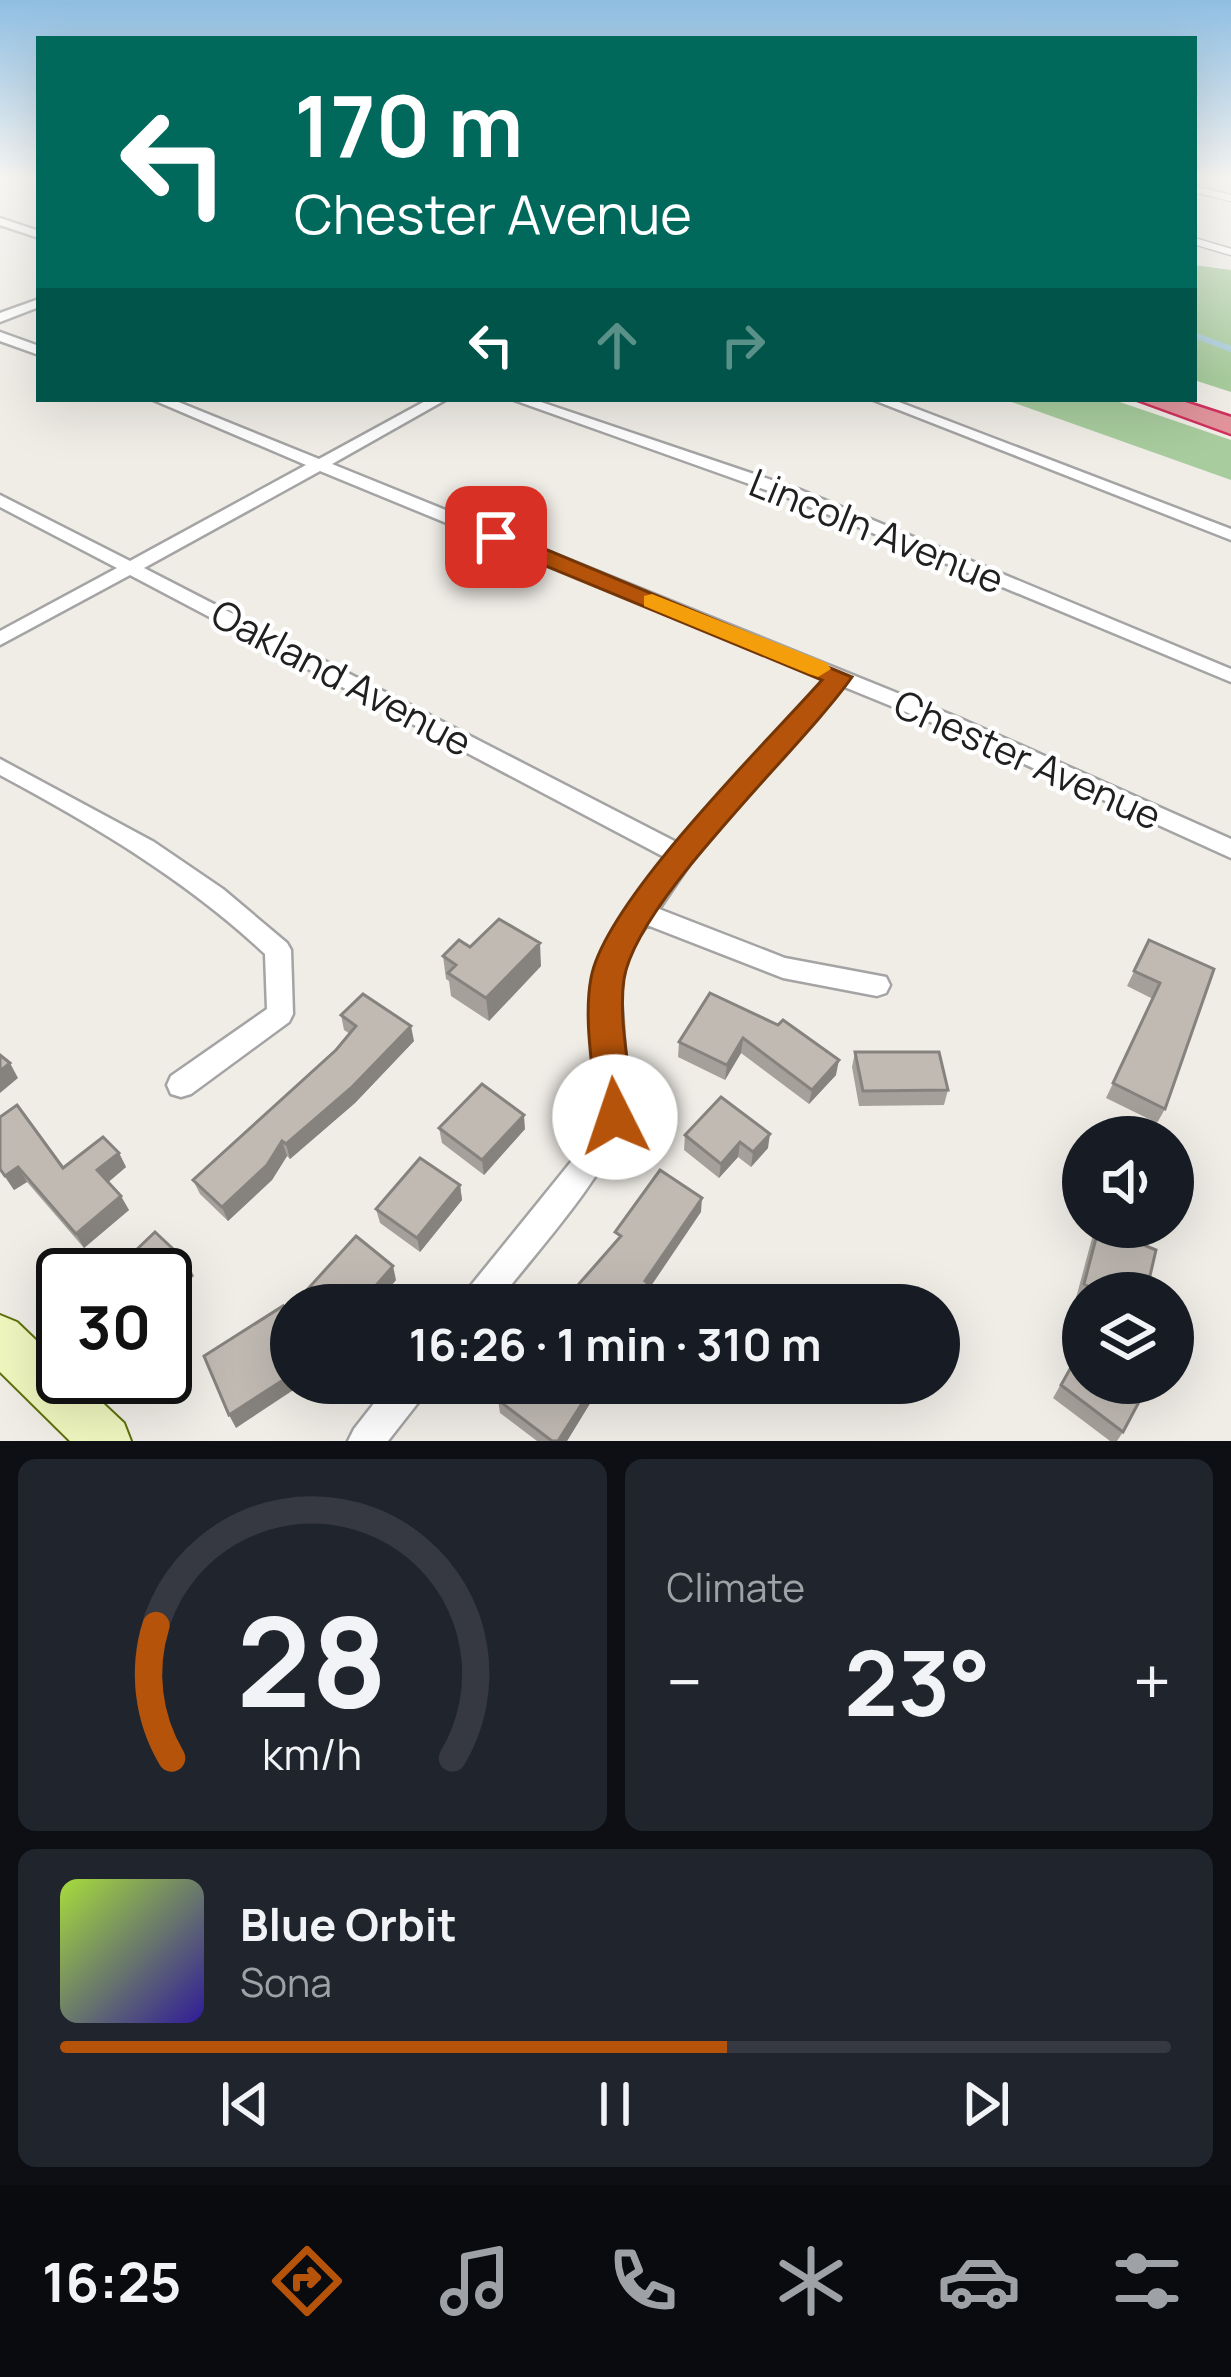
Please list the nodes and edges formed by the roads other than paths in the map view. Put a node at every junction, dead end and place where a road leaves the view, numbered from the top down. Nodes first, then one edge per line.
1 (36, 304) edge
2 (0, 318) edge
3 (0, 335) edge
4 (36, 350) edge
5 (1197, 398) edge
6 (165, 402) edge
7 (435, 402) edge
8 (527, 402) edge
9 (886, 402) edge
10 (1158, 402) edge
11 (1231, 409) edge
12 (1231, 427) edge
13 (322, 466) junction
14 (0, 500) edge
15 (1231, 535) edge
16 (133, 567) junction
17 (0, 639) edge
18 (1231, 676) edge
19 (839, 677) junction
20 (0, 766) edge
21 (1231, 849) edge
22 (682, 856) junction
23 (644, 913) junction
24 (877, 985) dead end
25 (181, 1085) dead end
26 (492, 1284) edge
27 (0, 1339) edge
28 (395, 1404) edge
29 (106, 1441) edge
30 (366, 1441) edge

1 - 2 street
3 - 4 street
5 - 11 highway
6 - 13 street, Chester Avenue
7 - 13 street
8 - 18 street, Lincoln Avenue
9 - 15 street
10 - 12 highway
13 - 16 street
13 - 19 street, Chester Avenue
14 - 16 street, Oakland Avenue
16 - 17 street
16 - 22 street, Oakland Avenue
19 - 21 street, Chester Avenue
19 - 22 street
20 - 25 street
22 - 23 street
23 - 24 street
23 - 26 street
27 - 29 main road
28 - 30 street

